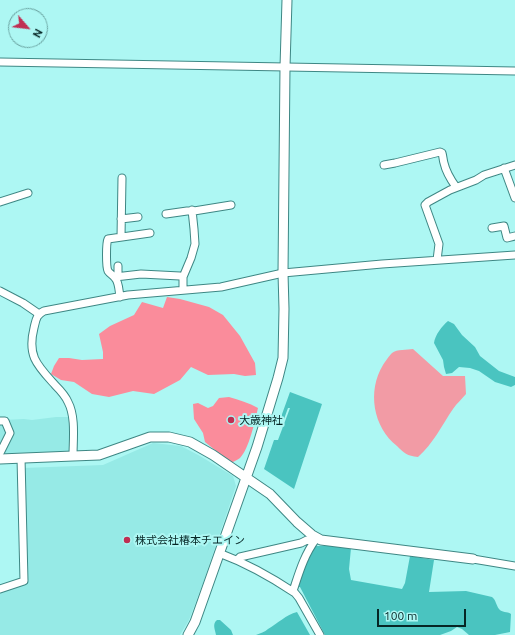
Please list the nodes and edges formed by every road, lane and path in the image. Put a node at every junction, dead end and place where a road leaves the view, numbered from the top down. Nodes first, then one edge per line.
1 (287, 0) edge
2 (0, 62) edge
3 (285, 67) junction
4 (515, 71) edge
5 (384, 165) dead end
6 (515, 165) edge
7 (504, 168) junction
8 (122, 178) dead end
9 (456, 187) junction
10 (28, 193) dead end
11 (515, 198) edge
12 (0, 202) edge
13 (231, 205) dead end
14 (192, 210) junction
15 (166, 214) dead end
16 (138, 217) dead end
17 (121, 219) junction
18 (492, 228) dead end
19 (150, 233) dead end
20 (515, 236) edge
21 (121, 237) junction
22 (515, 254) edge
23 (437, 260) junction
24 (118, 266) dead end
25 (284, 273) junction
26 (116, 276) junction
27 (183, 277) junction
28 (183, 290) junction
29 (0, 291) edge
30 (120, 297) junction
31 (39, 314) junction
32 (0, 421) edge
33 (0, 452) edge
34 (74, 456) junction
35 (21, 458) junction
36 (0, 459) edge
37 (246, 478) junction
38 (315, 540) junction
39 (219, 553) junction
40 (473, 559) joint
41 (236, 560) junction
42 (515, 566) edge
43 (0, 589) edge
44 (293, 591) junction
45 (188, 635) edge
46 (320, 635) edge

1 - 3 street
2 - 3 street
3 - 4 street
3 - 25 street
5 - 9 street
6 - 7 street
7 - 9 street
7 - 11 street
8 - 17 street
9 - 23 street
10 - 12 street
13 - 14 street
14 - 15 street
14 - 27 street
16 - 17 street
17 - 21 street
18 - 20 street
19 - 21 street
21 - 26 street
22 - 23 street
23 - 25 street
24 - 26 street
25 - 28 street
25 - 37 street
26 - 27 street
26 - 30 street
27 - 28 street
28 - 30 street
29 - 31 street
30 - 31 street
31 - 34 street
32 - 33 street
34 - 35 street
34 - 37 street
35 - 36 street
35 - 43 street
37 - 38 street
37 - 39 street
38 - 40 street
38 - 41 street
38 - 44 street
39 - 41 street
39 - 45 street
40 - 42 street
41 - 44 street
44 - 46 street

